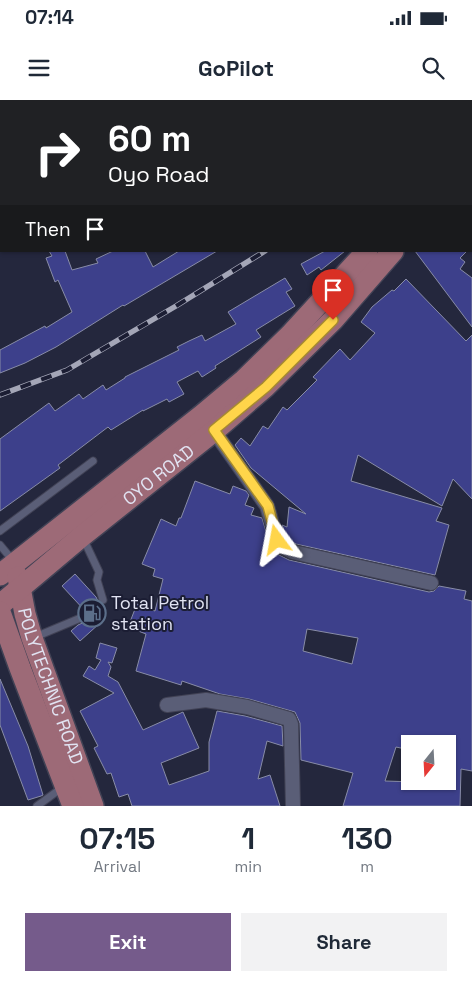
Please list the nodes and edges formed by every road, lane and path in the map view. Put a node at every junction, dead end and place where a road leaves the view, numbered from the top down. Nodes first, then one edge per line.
1 (366, 252) edge
2 (393, 252) edge
3 (214, 430) junction
4 (94, 461) dead end
5 (0, 531) edge
6 (82, 536) junction
7 (0, 545) edge
8 (8, 570) edge
9 (431, 583) dead end
10 (21, 588) junction
11 (104, 600) dead end
12 (0, 605) edge
13 (0, 612) edge
14 (83, 618) dead end
15 (32, 638) junction
16 (7, 649) edge
17 (167, 706) dead end
18 (78, 799) edge
19 (37, 806) edge
20 (293, 806) edge

1 - 8 main road, OYO ROAD
2 - 3 main road, OYO ROAD
3 - 6 main road, OYO ROAD
3 - 9 street
4 - 5 lane
6 - 10 main road, OYO ROAD
6 - 11 lane
7 - 8 lane
8 - 10 main road, POLYTECHNIC ROAD
10 - 12 main road, OYO ROAD
10 - 15 main road, POLYTECHNIC ROAD
13 - 16 main road, POLYTECHNIC ROAD
14 - 15 lane
15 - 18 main road, POLYTECHNIC ROAD
16 - 18 main road, POLYTECHNIC ROAD
17 - 20 street
18 - 19 lane

